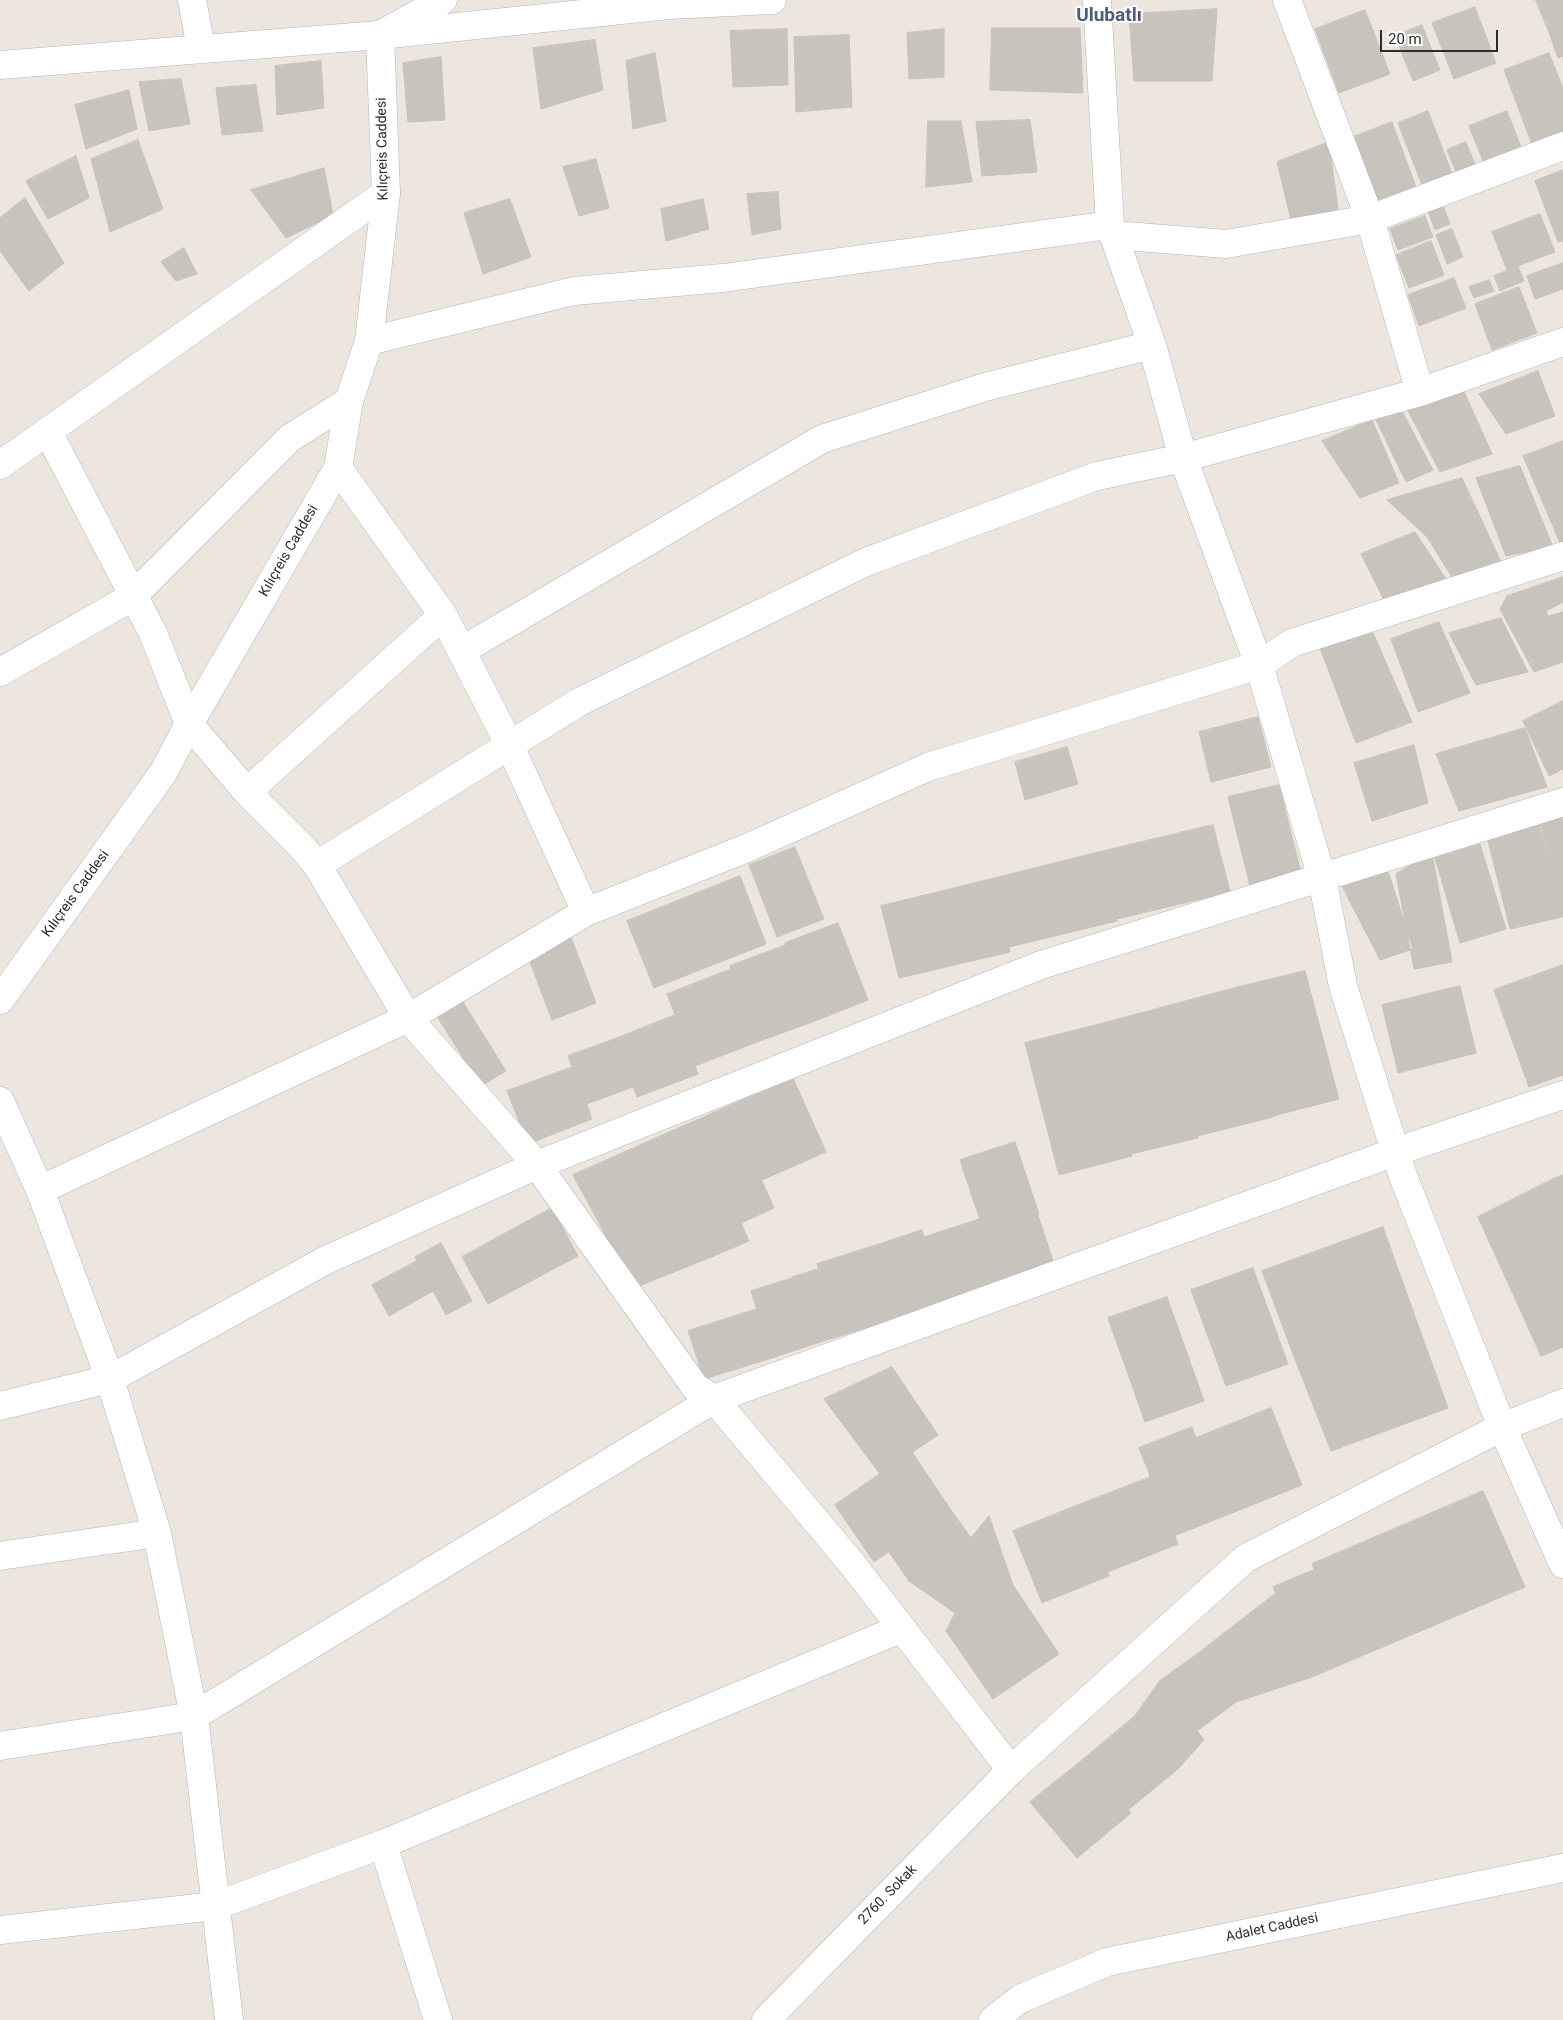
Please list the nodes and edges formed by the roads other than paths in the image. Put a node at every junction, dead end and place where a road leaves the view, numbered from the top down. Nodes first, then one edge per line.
1 (192, 0) edge
2 (443, 0) edge
3 (772, 0) edge
4 (1097, 0) edge
5 (1286, 0) edge
6 (672, 2) edge
7 (380, 35) junction
8 (202, 48) junction
9 (0, 66) edge
10 (1563, 146) edge
11 (386, 193) junction
12 (1370, 219) junction
13 (1111, 230) junction
14 (369, 341) junction
15 (1563, 342) edge
16 (1152, 345) junction
17 (1420, 392) junction
18 (349, 401) junction
19 (48, 432) junction
20 (1183, 458) junction
21 (0, 464) edge
22 (338, 468) junction
23 (1563, 556) edge
24 (132, 597) junction
25 (443, 615) junction
26 (461, 651) junction
27 (1259, 665) junction
28 (0, 672) edge
29 (189, 724) junction
30 (509, 744) junction
31 (248, 792) junction
32 (1563, 802) edge
33 (318, 865) junction
34 (1322, 878) junction
35 (586, 912) junction
36 (0, 1000) edge
37 (408, 1018) junction
38 (1563, 1095) edge
39 (0, 1101) edge
40 (1395, 1152) junction
41 (537, 1166) junction
42 (40, 1190) junction
43 (110, 1379) junction
44 (714, 1399) junction
45 (1563, 1403) edge
46 (0, 1406) edge
47 (1502, 1427) junction
48 (157, 1533) junction
49 (0, 1556) edge
50 (1563, 1564) edge
51 (900, 1629) junction
52 (194, 1716) junction
53 (0, 1746) edge
54 (1010, 1770) junction
55 (383, 1844) junction
56 (1563, 1868) edge
57 (215, 1906) junction
58 (0, 1930) edge
59 (229, 2020) edge
60 (438, 2020) edge
61 (766, 2020) edge
62 (993, 2020) edge

1 - 8 street
2 - 7 street
3 - 6 street
4 - 13 street
5 - 12 street
6 - 7 street
7 - 8 street
7 - 11 street, Kılıçreis Caddesi
8 - 9 street
10 - 12 street
11 - 14 street, Kılıçreis Caddesi
11 - 19 street
12 - 13 street
12 - 17 street
13 - 14 street
13 - 16 street
14 - 18 street, Kılıçreis Caddesi
15 - 17 street
16 - 20 street
16 - 26 street
17 - 20 street
18 - 22 street, Kılıçreis Caddesi
18 - 24 street
19 - 21 street
19 - 24 street
20 - 27 street
20 - 30 street
22 - 25 street
22 - 29 street, Kılıçreis Caddesi
23 - 27 street
24 - 28 street
24 - 29 street
25 - 26 street
25 - 31 street
26 - 30 street
27 - 34 street
27 - 35 street
29 - 31 street
29 - 36 street, Kılıçreis Caddesi
30 - 33 street
30 - 35 street
31 - 33 street
32 - 34 street
33 - 37 street
34 - 40 street
34 - 41 street
35 - 37 street
37 - 41 street
37 - 42 street
38 - 40 street
39 - 42 street
40 - 44 street
40 - 47 street
41 - 43 street
41 - 44 street
42 - 43 street
43 - 46 street
43 - 48 street
44 - 51 street
44 - 52 street
45 - 47 street, 2760. Sokak
47 - 50 street
47 - 54 street, 2760. Sokak
48 - 49 street
48 - 52 street
51 - 54 street
51 - 55 street
52 - 53 street
52 - 57 street
54 - 61 street, 2760. Sokak
55 - 57 street
55 - 60 street
56 - 62 street, Adalet Caddesi
57 - 58 street
57 - 59 street

